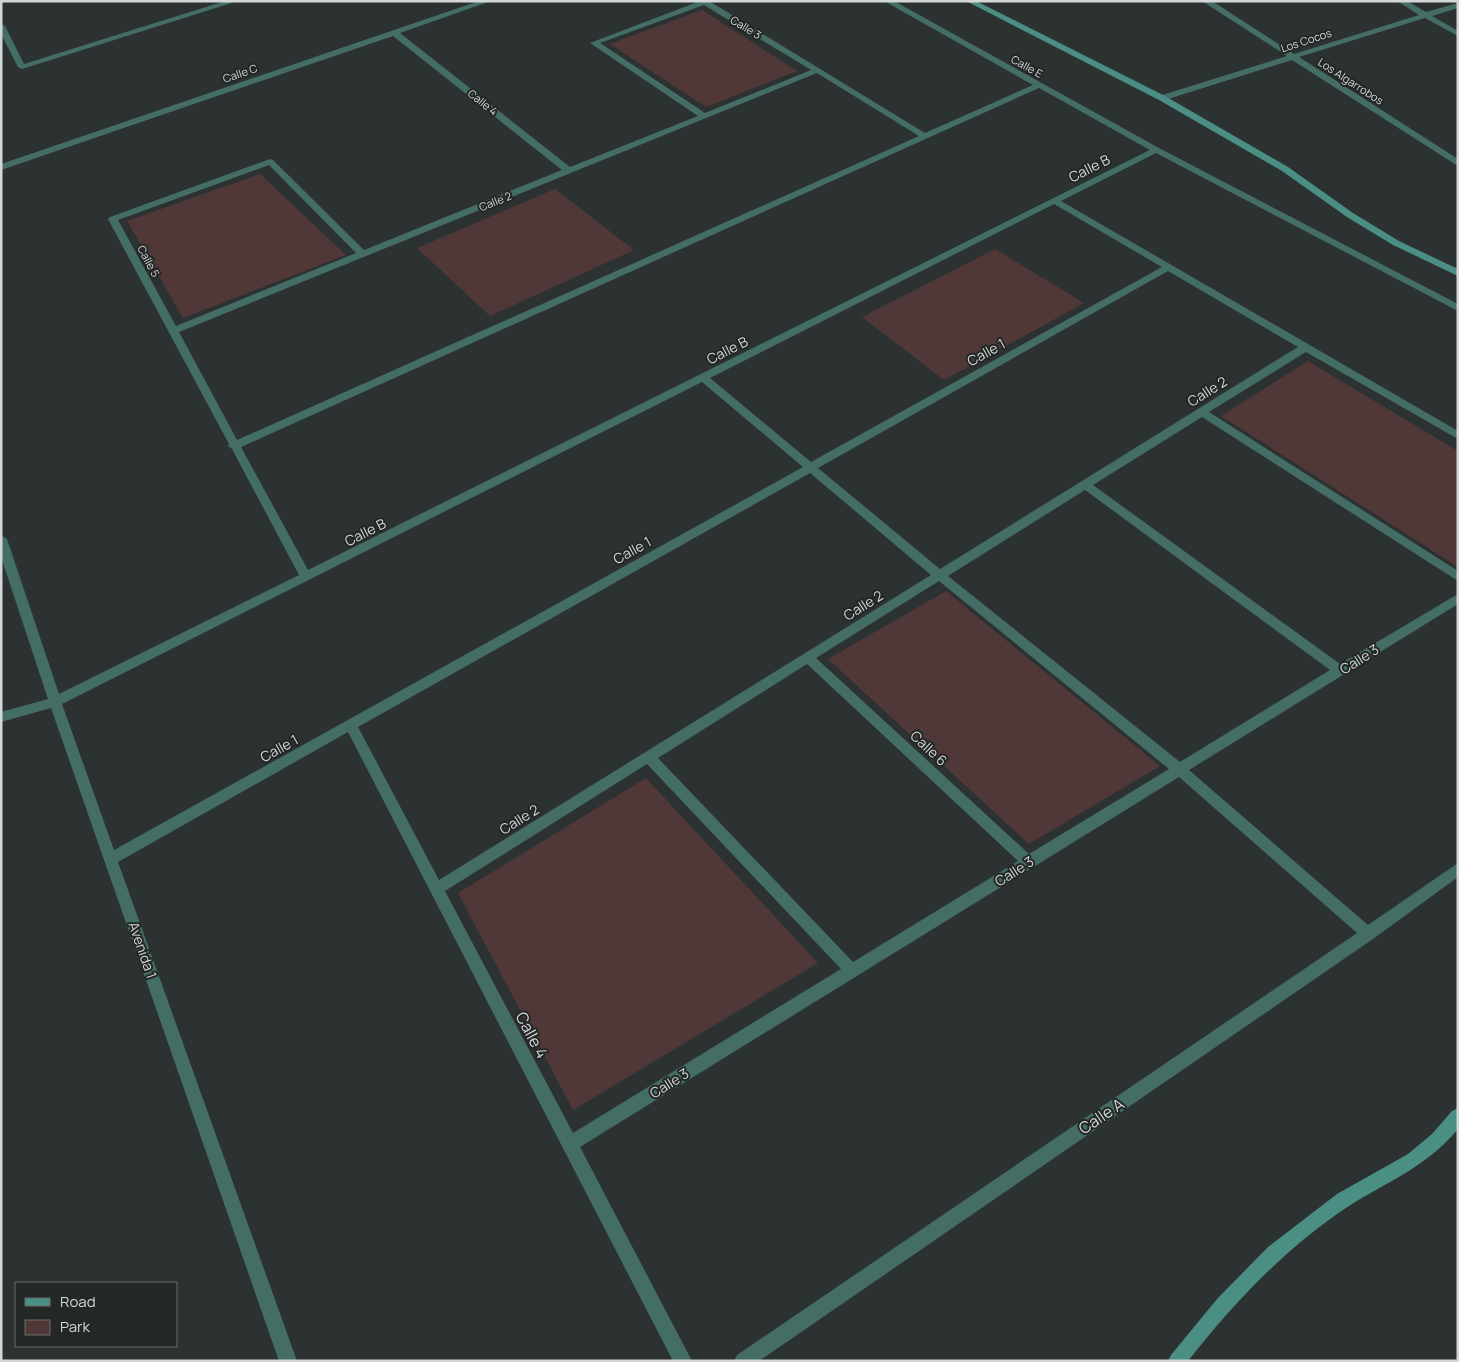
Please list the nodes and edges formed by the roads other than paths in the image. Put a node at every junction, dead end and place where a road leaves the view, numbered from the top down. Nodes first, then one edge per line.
1 (234, 1) edge
2 (487, 1) edge
3 (888, 1) edge
4 (970, 1) edge
5 (1206, 1) edge
6 (1401, 1) edge
7 (1458, 5) edge
8 (1425, 15) junction
9 (1, 26) edge
10 (396, 34) junction
11 (1458, 34) edge
12 (1292, 56) junction
13 (818, 70) junction
14 (1039, 85) junction
15 (1162, 98) junction
16 (704, 116) junction
17 (925, 136) junction
18 (1156, 150) junction
19 (1458, 163) edge
20 (1, 167) edge
21 (570, 171) junction
22 (1055, 201) junction
23 (362, 254) junction
24 (1169, 267) junction
25 (1458, 273) edge
26 (1458, 308) edge
27 (172, 331) junction
28 (1306, 347) junction
29 (703, 378) junction
30 (1202, 412) junction
31 (1458, 436) edge
32 (233, 446) junction
33 (810, 468) junction
34 (1085, 485) junction
35 (1, 539) edge
36 (939, 575) junction
37 (306, 577) junction
38 (1458, 578) edge
39 (1458, 598) edge
40 (808, 658) junction
41 (1340, 671) junction
42 (55, 702) junction
43 (1, 717) edge
44 (351, 725) junction
45 (648, 757) junction
46 (1179, 769) junction
47 (111, 859) junction
48 (1028, 862) junction
49 (1458, 869) edge
50 (436, 889) junction
51 (1368, 934) junction
52 (852, 971) junction
53 (1458, 1116) edge
54 (570, 1144) junction
55 (288, 1361) edge
56 (684, 1361) edge
57 (743, 1361) edge
58 (1177, 1361) edge

1 - 9 street
2 - 10 street, Calle C
3 - 14 street, Calle E
4 - 15 street
5 - 12 street, Los Algarrobos
6 - 8 street
7 - 8 street, Los Cocos
8 - 11 street
8 - 12 street, Los Cocos
10 - 20 street, Calle C
10 - 21 street, Calle 4
12 - 15 street, Los Cocos
12 - 19 street, Los Algarrobos
13 - 16 street, Calle 2
13 - 16 street, Calle 3
13 - 17 street, Calle 3
14 - 17 street
14 - 18 street, Calle E
15 - 25 street
16 - 21 street, Calle 2
17 - 32 street
18 - 22 street, Calle B
18 - 26 street
21 - 23 street, Calle 2
22 - 24 street
22 - 29 street, Calle B
23 - 27 street, Calle 2
23 - 27 street, Calle 5
24 - 28 street
24 - 33 street, Calle 1
27 - 32 street, Calle 5
28 - 30 street, Calle 2
28 - 31 street
29 - 33 street
29 - 37 street, Calle B
30 - 34 street, Calle 2
30 - 38 street
32 - 37 street, Calle 5
33 - 36 street
33 - 44 street, Calle 1
34 - 36 street, Calle 2
34 - 41 street
35 - 42 street, Avenida 1
36 - 40 street, Calle 2
36 - 46 street
37 - 42 street, Calle B
39 - 41 street, Calle 3
40 - 45 street, Calle 2
40 - 48 street, Calle 6
41 - 46 street, Calle 3
42 - 43 street, Calle B
42 - 47 street, Avenida 1
44 - 47 street, Calle 1
44 - 50 street, Calle 4
45 - 50 street, Calle 2
45 - 52 street
46 - 48 street, Calle 3
46 - 51 street
47 - 55 street, Avenida 1
48 - 52 street, Calle 3
49 - 51 street, Calle A
50 - 54 street, Calle 4
51 - 57 street, Calle A
52 - 54 street, Calle 3
53 - 58 street
54 - 56 street, Calle 4

